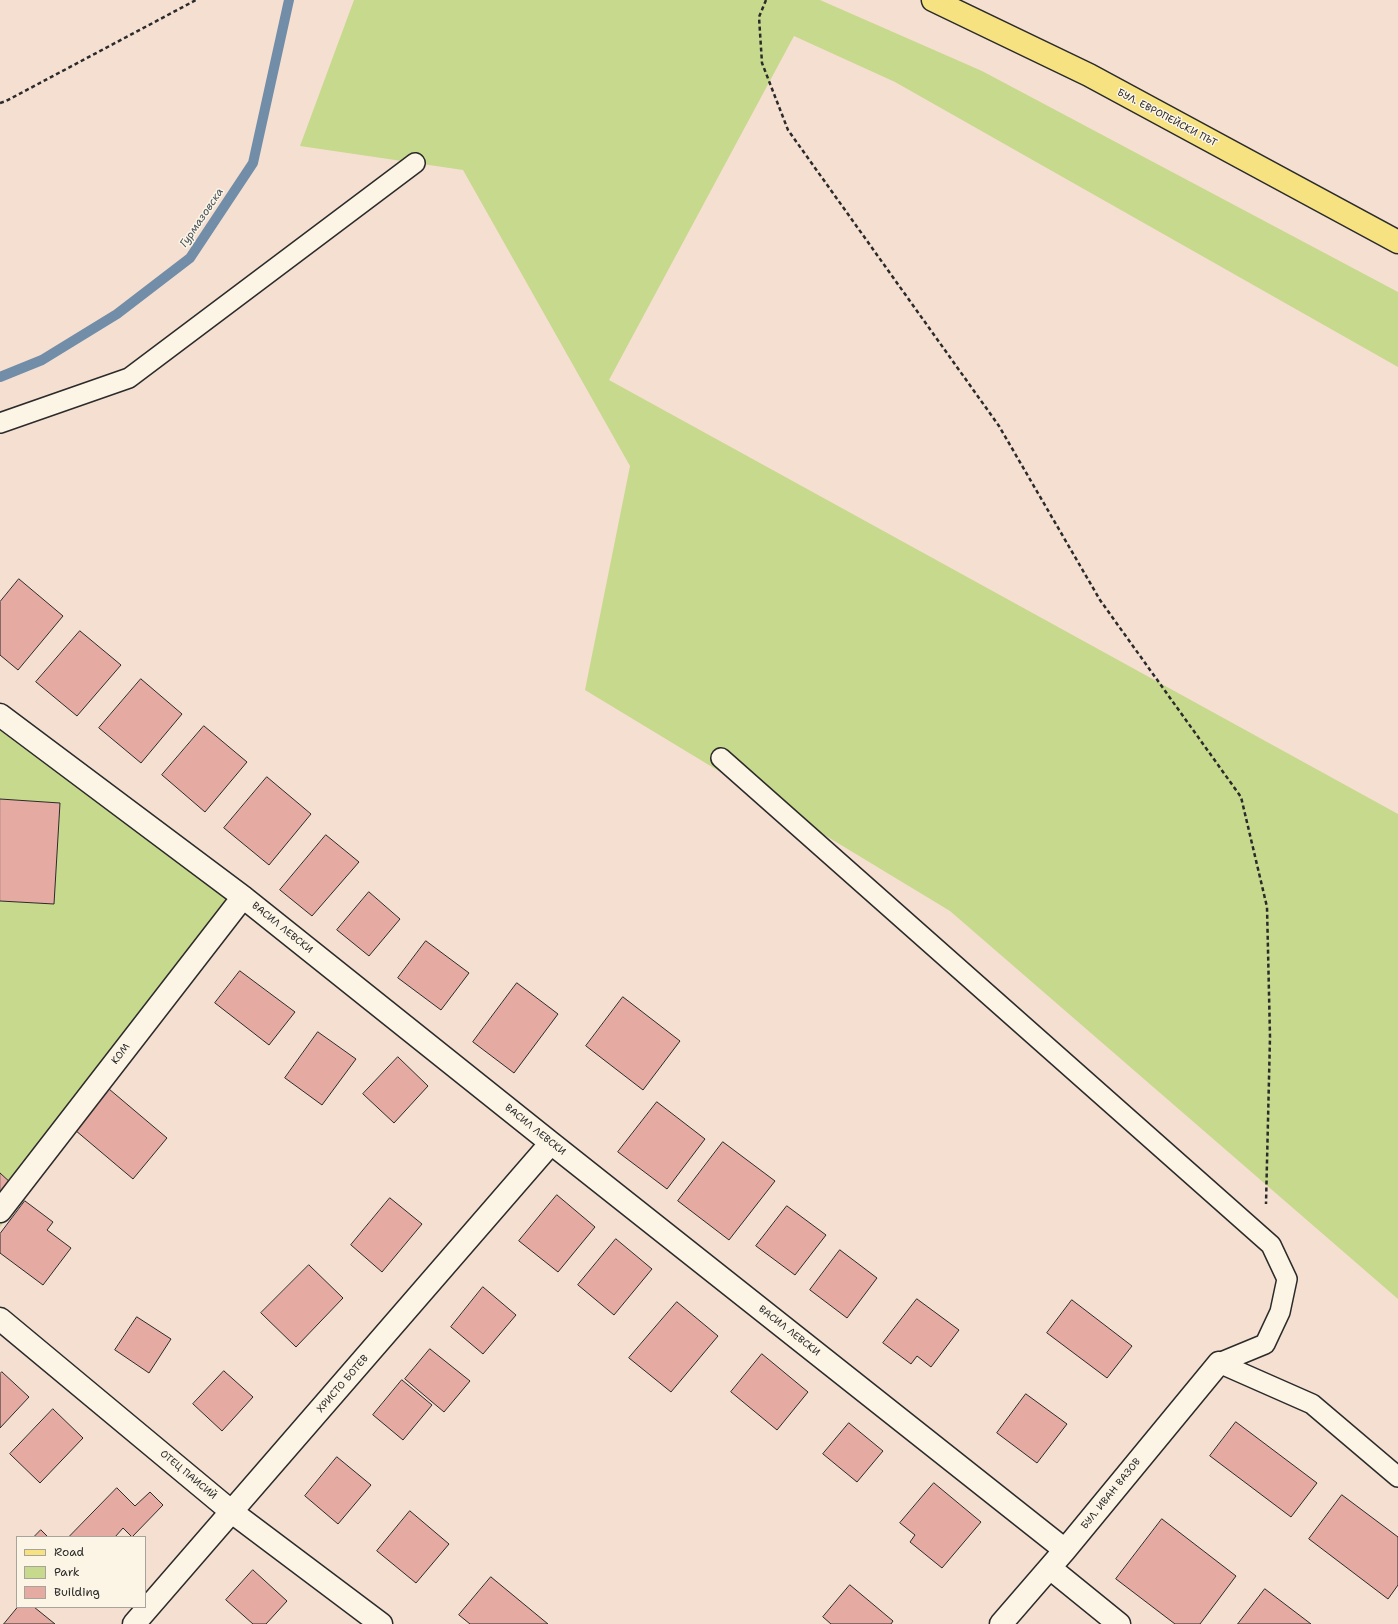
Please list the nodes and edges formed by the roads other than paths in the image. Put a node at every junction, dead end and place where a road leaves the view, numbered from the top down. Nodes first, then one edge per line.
1 (933, 0) edge
2 (415, 163) dead end
3 (1398, 242) edge
4 (0, 423) edge
5 (0, 715) edge
6 (721, 758) dead end
7 (243, 897) junction
8 (551, 1143) junction
9 (0, 1211) edge
10 (0, 1319) edge
11 (1219, 1363) junction
12 (1398, 1477) edge
13 (232, 1512) junction
14 (1065, 1550) junction
15 (1050, 1568) junction
16 (134, 1624) edge
17 (381, 1624) edge
18 (1001, 1624) edge
19 (1119, 1624) edge

1 - 3 main road, БУЛ. ЕВРОПЕЙСКИ ПЪТ
2 - 4 lane
5 - 7 street, ВАСИЛ ЛЕВСКИ
6 - 11 lane
7 - 8 street, ВАСИЛ ЛЕВСКИ
7 - 9 street, КОМ
8 - 13 street, ХРИСТО БОТЕВ
8 - 14 street, ВАСИЛ ЛЕВСКИ
10 - 13 street, ОТЕЦ ПАИСИЙ
11 - 12 lane
11 - 14 street, БУЛ. ИВАН ВАЗОВ
13 - 16 street, ХРИСТО БОТЕВ
13 - 17 street, ОТЕЦ ПАИСИЙ
14 - 15 street, БУЛ. ИВАН ВАЗОВ
15 - 18 street, БУЛ. ИВАН ВАЗОВ
15 - 19 street

